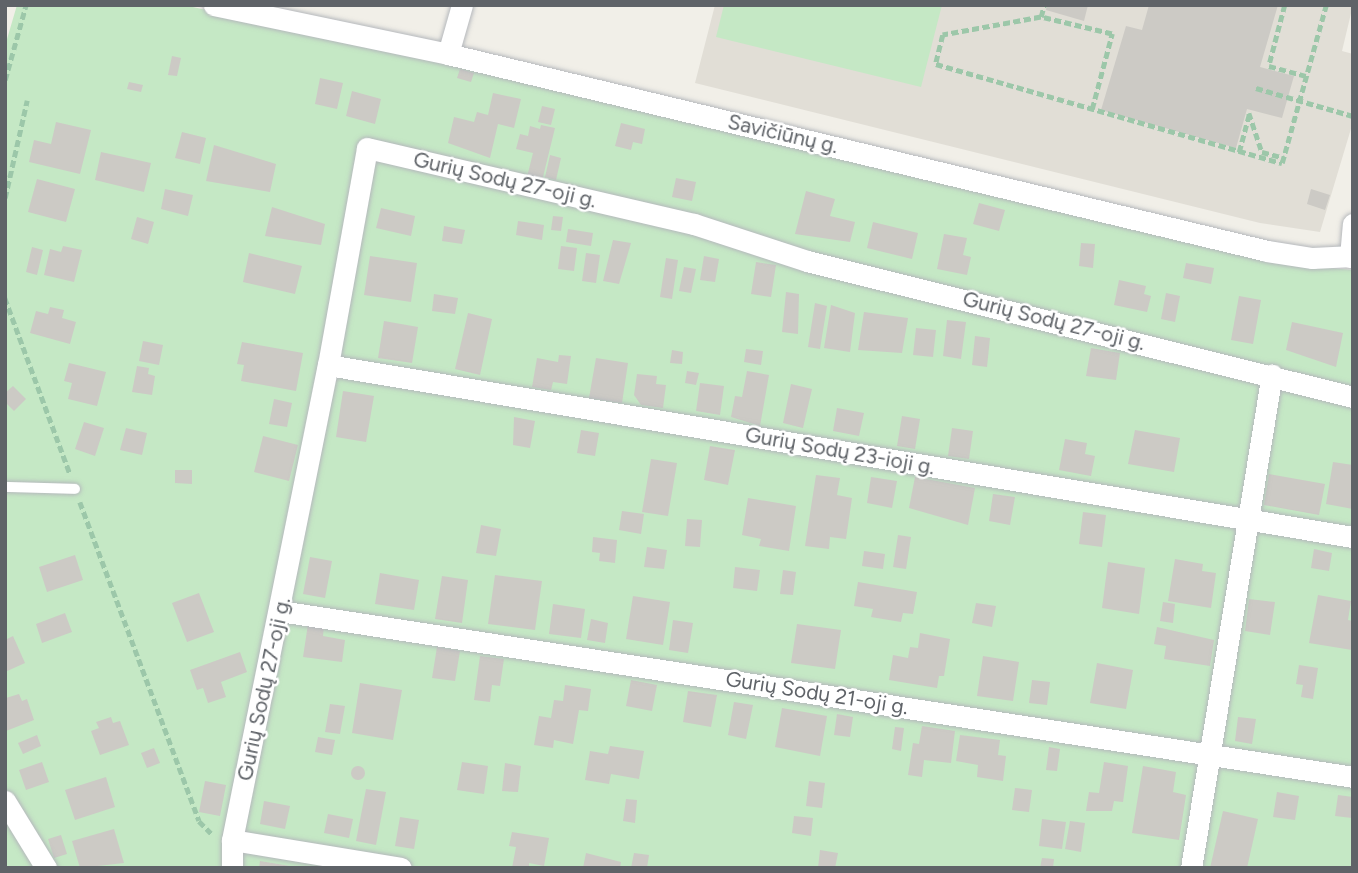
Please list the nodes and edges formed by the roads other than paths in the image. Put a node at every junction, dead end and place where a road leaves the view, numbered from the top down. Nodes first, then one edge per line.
1 (214, 5) edge
2 (462, 5) edge
3 (447, 54) junction
4 (1353, 224) edge
5 (1352, 256) edge
6 (328, 365) junction
7 (1272, 375) junction
8 (1353, 397) edge
9 (5, 487) edge
10 (75, 489) road end
11 (1249, 520) junction
12 (1353, 537) edge
13 (280, 611) junction
14 (1209, 753) junction
15 (1353, 777) edge
16 (5, 801) edge
17 (232, 840) junction
18 (46, 868) edge
19 (232, 868) edge
20 (401, 868) edge
21 (1191, 868) edge

1 - 3 street, Savičiūnų g.
2 - 3 street
3 - 5 street, Savičiūnų g.
4 - 5 street
6 - 7 street, Gurių Sodų 27-oji g.
6 - 11 street, Gurių Sodų 23-ioji g.
6 - 13 street, Gurių Sodų 27-oji g.
7 - 8 street, Gurių Sodų 27-oji g.
7 - 11 street
9 - 10 lane
11 - 12 street, Gurių Sodų 23-ioji g.
11 - 14 street
13 - 14 street, Gurių Sodų 21-oji g.
13 - 17 street, Gurių Sodų 27-oji g.
14 - 15 street, Gurių Sodų 21-oji g.
14 - 21 street
16 - 18 street
17 - 19 street, Gurių Sodų 27-oji g.
17 - 20 street

